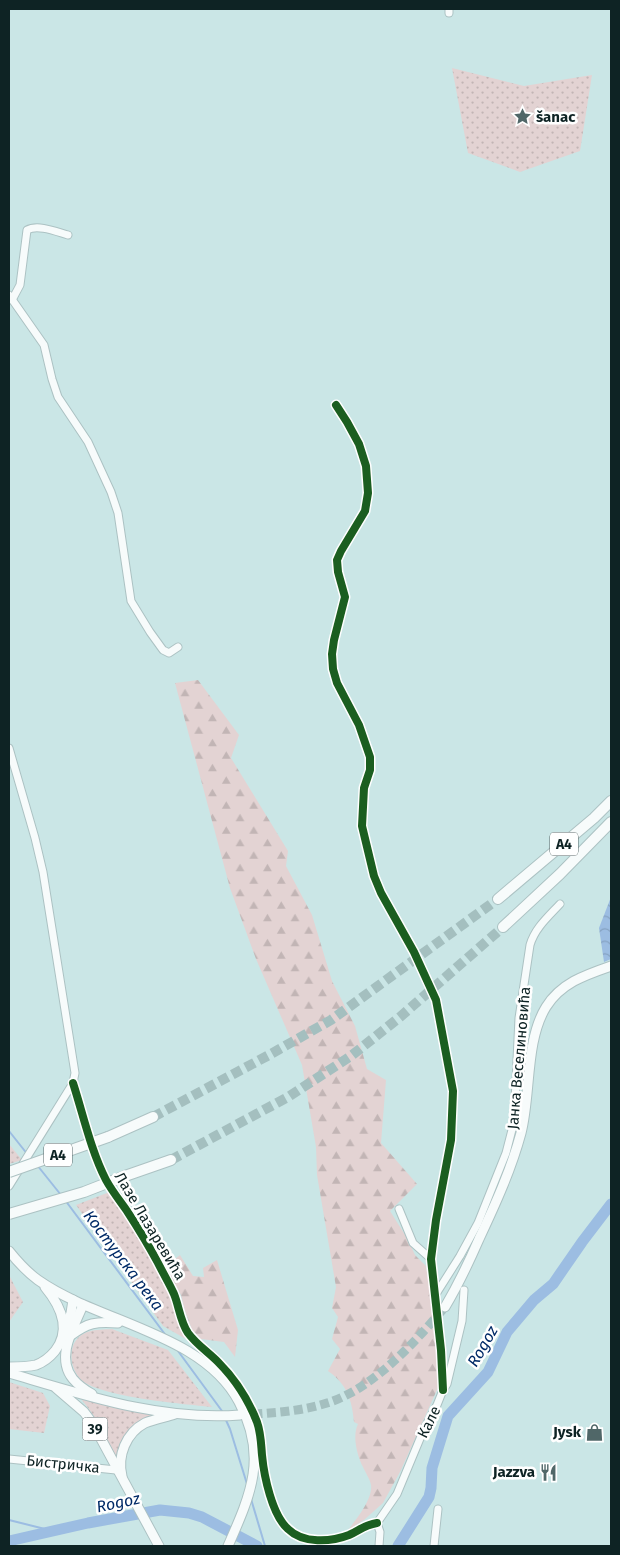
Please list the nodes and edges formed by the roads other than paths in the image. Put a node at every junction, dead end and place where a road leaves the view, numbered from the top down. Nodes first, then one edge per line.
1 (68, 235) dead end
2 (11, 297) edge
3 (336, 406) dead end
4 (178, 647) dead end
5 (9, 748) edge
6 (611, 801) edge
7 (611, 822) edge
8 (498, 899) tunnel mouth
9 (560, 904) dead end
10 (503, 927) tunnel mouth
11 (611, 966) edge
12 (73, 1083) junction
13 (153, 1117) tunnel mouth
14 (171, 1160) tunnel mouth
15 (9, 1172) edge
16 (9, 1186) edge
17 (399, 1209) dead end
18 (9, 1214) edge
19 (9, 1251) edge
20 (431, 1259) junction
21 (38, 1280) junction
22 (464, 1290) dead end
23 (436, 1294) junction
24 (73, 1300) junction
25 (83, 1305) junction
26 (445, 1307) tunnel mouth
27 (126, 1323) junction
28 (67, 1333) junction
29 (9, 1367) edge
30 (9, 1372) edge
31 (52, 1385) junction
32 (443, 1390) junction
33 (103, 1400) junction
34 (178, 1414) junction
35 (237, 1415) tunnel mouth
36 (9, 1458) edge
37 (116, 1470) junction
38 (124, 1484) junction
39 (438, 1509) dead end
40 (376, 1523) junction
41 (228, 1545) edge
42 (159, 1546) edge
43 (379, 1546) edge
44 (434, 1546) edge

1 - 2 street
2 - 4 street
3 - 20 street
5 - 12 street, Лазе Лазаревића
6 - 8 highway, A4
7 - 10 highway, A4
9 - 23 street, Јанка Веселиновића
11 - 26 main road
12 - 16 street
12 - 40 street, Лазе Лазаревића
13 - 15 highway, A4, bridge
14 - 18 highway, bridge
17 - 20 street
19 - 21 main road
20 - 23 street
21 - 24 main road
21 - 28 main road
22 - 32 street, Кале
23 - 32 street
24 - 25 main road
24 - 28 main road
25 - 27 main road
25 - 28 main road
27 - 28 main road
27 - 41 main road
28 - 29 main road
28 - 33 main road
30 - 31 main road
31 - 33 main road
31 - 37 main road, 39
32 - 40 street, Кале
33 - 34 main road
34 - 35 main road
34 - 38 main road, 39
36 - 37 street, Бистричка
37 - 38 main road, 39
38 - 42 main road, 39
39 - 44 street
40 - 43 street

